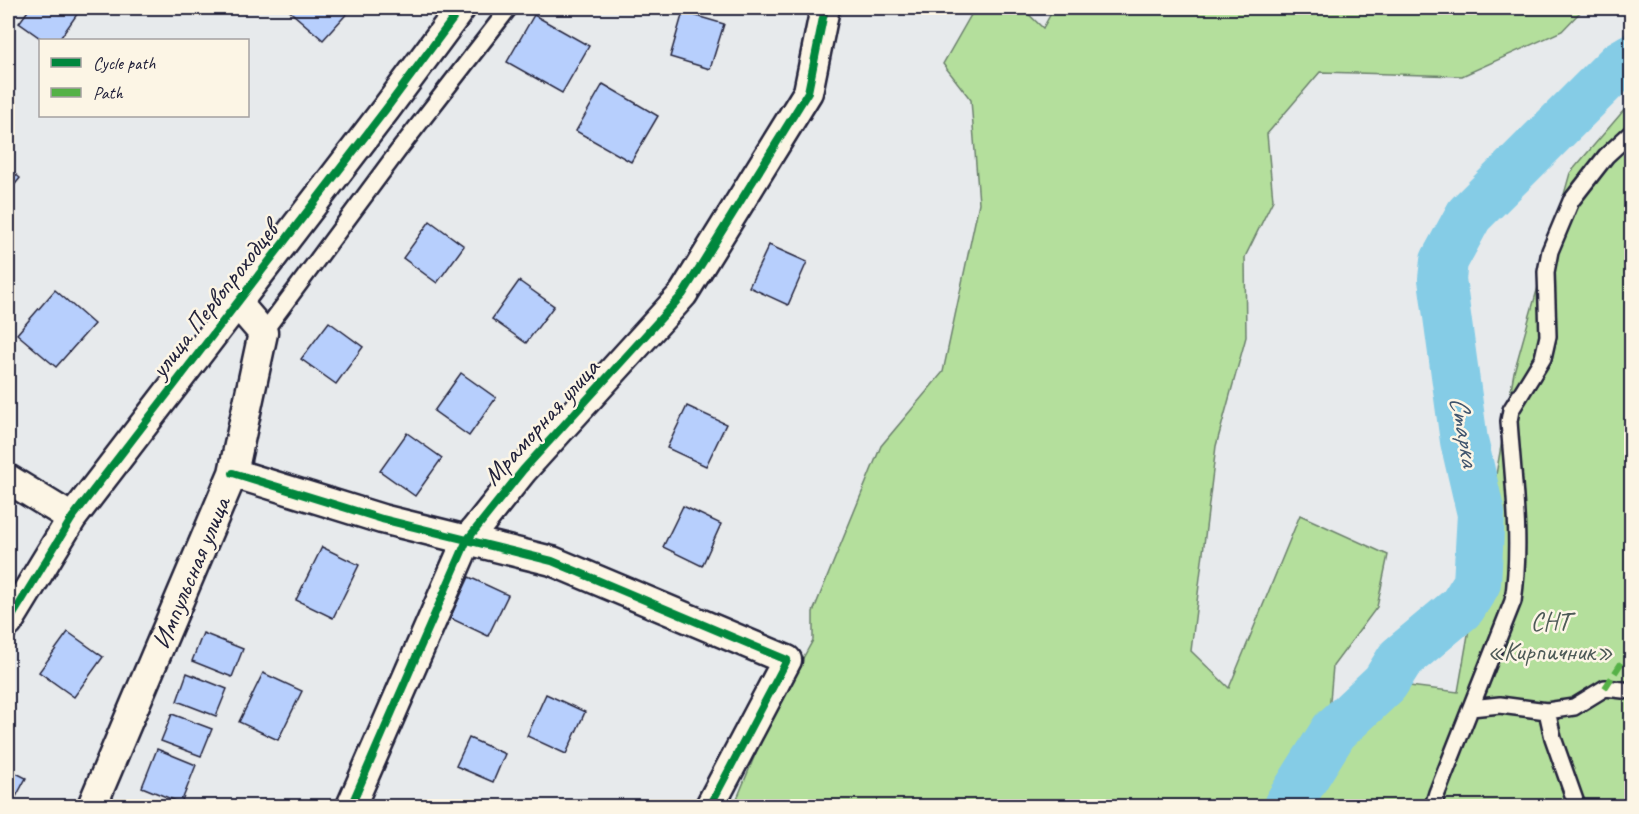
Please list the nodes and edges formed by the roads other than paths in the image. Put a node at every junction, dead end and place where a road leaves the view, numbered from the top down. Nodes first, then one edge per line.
1 (460, 8) edge
2 (509, 8) edge
3 (825, 8) edge
4 (1632, 132) edge
5 (238, 304) junction
6 (263, 333) junction
7 (233, 473) junction
8 (8, 479) edge
9 (72, 518) junction
10 (467, 540) junction
11 (8, 623) edge
12 (1632, 691) edge
13 (1471, 708) junction
14 (1546, 711) junction
15 (92, 807) edge
16 (351, 807) edge
17 (710, 807) edge
18 (1433, 807) edge
19 (1577, 807) edge

1 - 5 street, улица Первопроходцев
2 - 6 lane
3 - 10 street, Мраморная улица
4 - 13 lane
5 - 6 street
5 - 9 street, улица Первопроходцев
6 - 7 street, Импульсная улица
7 - 10 street
7 - 15 street, Импульсная улица
8 - 9 street
9 - 11 street, улица Первопроходцев
10 - 16 street, Мраморная улица
10 - 17 street
12 - 14 lane
13 - 14 lane
13 - 18 lane
14 - 19 lane

